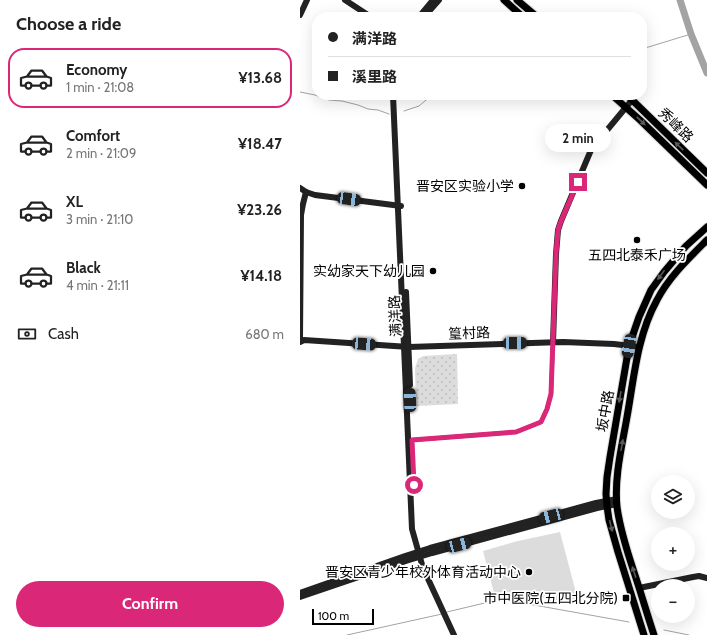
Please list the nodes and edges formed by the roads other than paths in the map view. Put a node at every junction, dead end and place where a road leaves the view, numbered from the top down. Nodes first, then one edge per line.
1 (307, 0) edge
2 (345, 0) edge
3 (433, 0) edge
4 (440, 0) edge
5 (504, 0) edge
6 (516, 0) edge
7 (363, 12) edge
8 (423, 12) edge
9 (429, 12) edge
10 (517, 12) edge
11 (531, 12) edge
12 (300, 15) edge
13 (392, 100) edge
14 (396, 100) edge
15 (618, 100) edge
16 (628, 100) edge
17 (632, 100) edge
18 (626, 107) junction
19 (707, 173) edge
20 (707, 185) edge
21 (300, 188) edge
22 (306, 192) junction
23 (400, 206) junction
24 (707, 227) edge
25 (707, 240) edge
26 (300, 338) edge
27 (300, 342) edge
28 (553, 342) junction
29 (629, 346) junction
30 (406, 347) junction
31 (639, 347) junction
32 (412, 440) junction
33 (617, 502) junction
34 (607, 503) junction
35 (414, 536) junction
36 (419, 554) junction
37 (707, 578) edge
38 (639, 588) junction
39 (300, 593) edge
40 (300, 598) edge
41 (643, 633) edge
42 (654, 634) edge
43 (454, 635) edge

1 - 12 street
2 - 7 street
3 - 8 street
4 - 9 street
5 - 10 main road
6 - 11 main road
13 - 23 street, 满洋路
14 - 23 street, 满洋路
15 - 18 main road
16 - 18 street
19 -> 17 main road, 秀峰路
18 -> 20 main road
18 - 28 street
21 - 22 street
22 - 23 street
22 - 26 street
23 - 30 street, 满洋路
24 -> 29 main road, 坂中路
25 - 31 main road, 坂中路
27 - 30 street, 篁村路
28 - 29 street, 篁村路
28 - 30 street, 篁村路
28 - 32 street
29 - 31 street, 篁村路
29 -> 34 main road, 坂中路
30 - 32 street, 满洋路
30 - 35 street, 满洋路
33 -> 31 main road, 坂中路
32 - 35 street, 满洋路
33 - 34 street
38 -> 33 main road, 坂中路
34 - 36 street
34 -> 41 main road, 坂中路
35 - 36 street, 满洋路
36 - 39 street
36 - 40 street
36 - 43 street, 满洋路
37 - 38 street
38 - 42 main road, 坂中路

